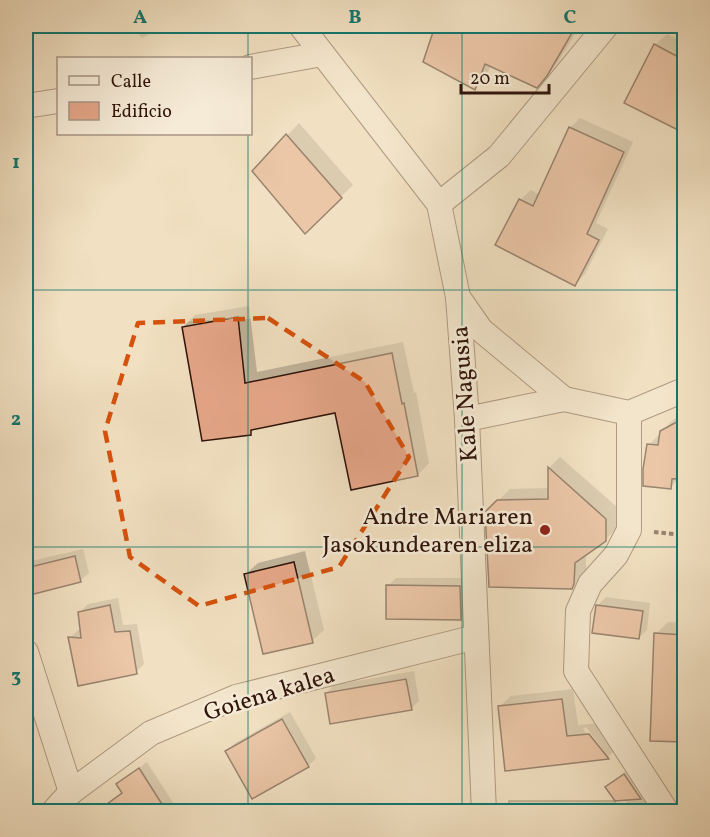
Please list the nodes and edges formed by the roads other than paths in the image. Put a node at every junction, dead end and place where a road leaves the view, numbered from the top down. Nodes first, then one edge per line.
1 (301, 26) edge
2 (606, 26) edge
3 (322, 54) junction
4 (252, 67) edge
5 (57, 100) edge
6 (26, 106) edge
7 (439, 204) junction
8 (458, 297) junction
9 (684, 390) edge
10 (564, 399) junction
11 (629, 412) junction
12 (467, 419) junction
13 (476, 637) junction
14 (26, 652) edge
15 (71, 792) junction
16 (53, 812) edge
17 (484, 812) edge
18 (667, 812) edge

1 - 3 street, Kale Nagusia
2 - 7 street
3 - 4 street
3 - 7 street, Kale Nagusia
5 - 6 street
7 - 8 street, Kale Nagusia
8 - 10 street
8 - 12 street, Kale Nagusia
9 - 11 street
10 - 11 street
10 - 12 street
11 - 18 street
12 - 13 street, Kale Nagusia
13 - 15 street, Goiena kalea
13 - 17 street, Kale Nagusia
14 - 15 street
15 - 16 street, Goiena kalea

